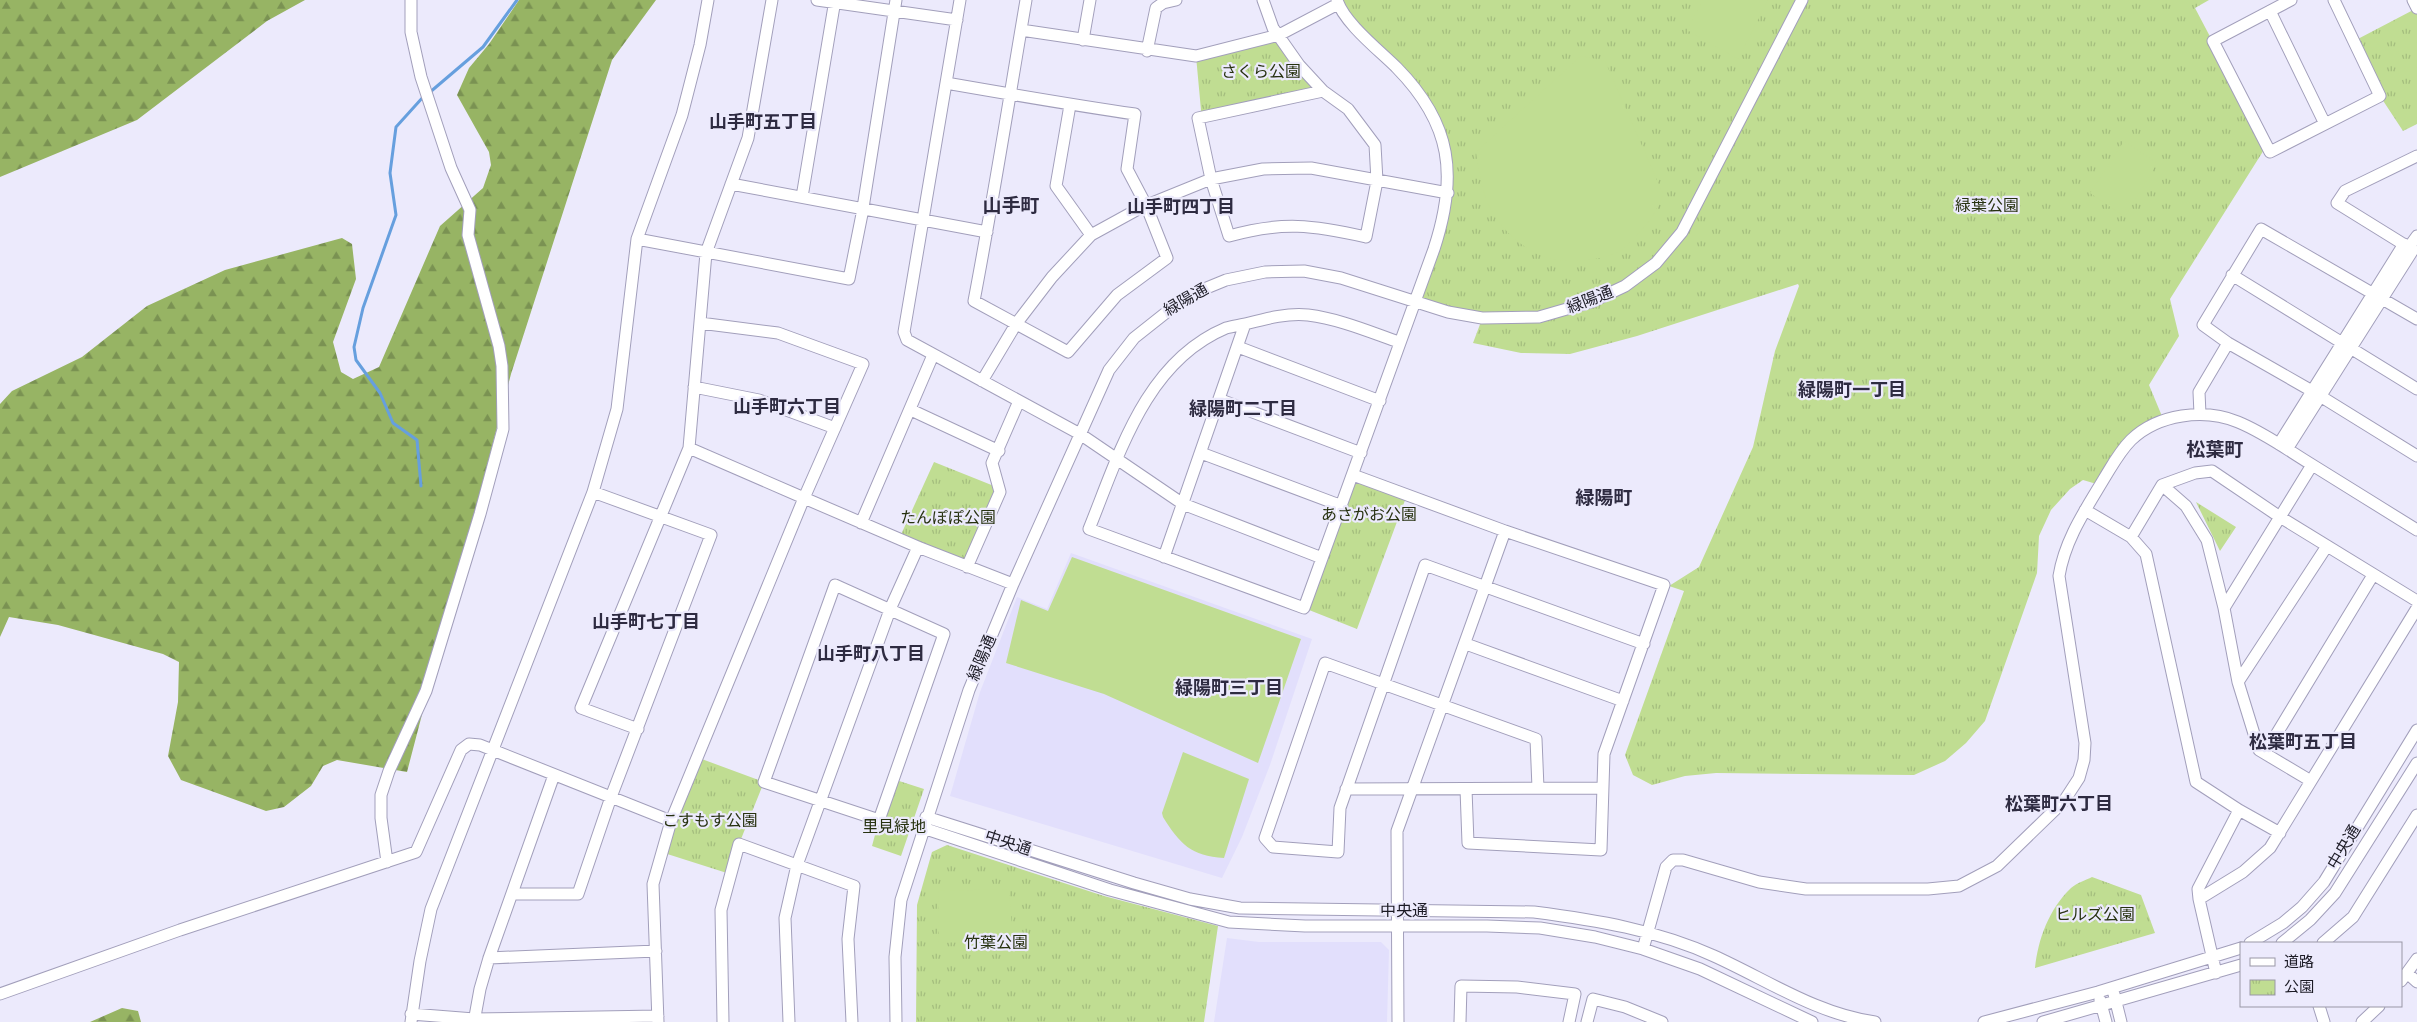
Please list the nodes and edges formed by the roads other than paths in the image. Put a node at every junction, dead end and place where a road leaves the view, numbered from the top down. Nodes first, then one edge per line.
1 (411, 0) edge
2 (708, 0) edge
3 (772, 0) edge
4 (817, 0) edge
5 (960, 0) edge
6 (1026, 0) edge
7 (1090, 0) edge
8 (1176, 0) edge
9 (1263, 0) edge
10 (1802, 0) edge
11 (2291, 0) edge
12 (2334, 0) edge
13 (2413, 0) edge
14 (835, 1) edge
15 (1337, 2) edge
16 (895, 6) edge
17 (2417, 8) edge
18 (2270, 11) junction
19 (957, 20) junction
20 (1021, 30) junction
21 (1279, 35) junction
22 (1083, 40) junction
23 (1147, 51) junction
24 (946, 83) junction
25 (1323, 91) junction
26 (1010, 94) junction
27 (1070, 105) junction
28 (2325, 124) junction
29 (2417, 156) edge
30 (1211, 179) junction
31 (1376, 181) junction
32 (731, 184) junction
33 (1448, 193) junction
34 (802, 197) junction
35 (1146, 205) junction
36 (863, 208) junction
37 (923, 220) junction
38 (987, 232) junction
39 (1091, 235) junction
40 (2417, 236) edge
41 (637, 239) junction
42 (2411, 248) edge
43 (706, 254) junction
44 (2232, 275) junction
45 (2378, 295) junction
46 (1415, 302) junction
47 (2417, 319) edge
48 (700, 323) junction
49 (1016, 324) junction
50 (1245, 324) junction
51 (1399, 342) junction
52 (2228, 343) junction
53 (2346, 346) junction
54 (1238, 347) junction
55 (934, 355) junction
56 (982, 381) junction
57 (694, 388) junction
58 (2417, 389) edge
59 (2316, 394) junction
60 (1221, 400) junction
61 (1019, 401) junction
62 (1380, 401) junction
63 (911, 410) junction
64 (2200, 414) junction
65 (835, 428) junction
66 (1080, 434) junction
67 (2283, 446) junction
68 (689, 448) junction
69 (998, 451) junction
70 (1202, 453) junction
71 (1361, 453) junction
72 (2417, 456) edge
73 (1118, 459) junction
74 (2312, 465) junction
75 (1353, 475) junction
76 (2162, 485) junction
77 (593, 492) junction
78 (804, 498) junction
79 (1183, 504) junction
80 (1342, 506) junction
81 (2085, 510) junction
82 (659, 516) junction
83 (2280, 517) junction
84 (861, 523) junction
85 (2417, 530) edge
86 (1505, 531) junction
87 (2131, 536) junction
88 (2327, 546) junction
89 (918, 547) junction
90 (1164, 557) junction
91 (1322, 558) junction
92 (967, 566) junction
93 (2374, 575) junction
94 (1013, 584) junction
95 (1485, 587) junction
96 (2417, 601) edge
97 (2224, 608) junction
98 (2417, 608) edge
99 (890, 610) junction
100 (1466, 644) junction
101 (1644, 644) junction
102 (2238, 682) junction
103 (1384, 684) junction
104 (1624, 701) junction
105 (1442, 704) junction
106 (638, 729) junction
107 (2417, 730) edge
108 (492, 751) junction
109 (2265, 753) junction
110 (2417, 763) edge
111 (554, 775) junction
112 (2311, 781) junction
113 (1538, 788) junction
114 (1601, 788) junction
115 (1346, 789) junction
116 (1410, 789) junction
117 (1466, 789) junction
118 (611, 797) junction
119 (820, 801) junction
120 (2239, 810) junction
121 (2417, 815) edge
122 (671, 821) junction
123 (924, 823) junction
124 (2280, 833) junction
125 (387, 862) junction
126 (797, 865) junction
127 (512, 894) junction
128 (2199, 900) junction
129 (1397, 911) junction
130 (1397, 925) junction
131 (1647, 932) junction
132 (2252, 942) edge
133 (2283, 942) edge
134 (2324, 942) edge
135 (2240, 948) edge
136 (1642, 949) junction
137 (656, 951) junction
138 (2213, 957) junction
139 (489, 958) junction
140 (2417, 959) edge
141 (2240, 965) edge
142 (2216, 973) junction
143 (2404, 977) edge
144 (2417, 982) edge
145 (2112, 988) junction
146 (2098, 992) junction
147 (0, 994) edge
148 (1801, 1000) junction
149 (2115, 1002) junction
150 (2101, 1006) junction
151 (2319, 1007) edge
152 (2378, 1007) edge
153 (411, 1018) edge
154 (1793, 1018) edge
155 (658, 1019) edge
156 (597, 1020) edge
157 (2370, 1020) edge
158 (474, 1021) edge
159 (536, 1021) edge
160 (723, 1022) edge
161 (790, 1022) edge
162 (852, 1022) edge
163 (896, 1022) edge
164 (1398, 1022) edge
165 (1460, 1022) edge
166 (1568, 1022) edge
167 (1587, 1022) edge
168 (1662, 1022) edge
169 (1812, 1022) edge
170 (1875, 1022) edge
171 (1984, 1022) edge
172 (2043, 1022) edge
173 (2106, 1022) edge
174 (2121, 1022) edge
175 (2324, 1022) edge

1 - 125 street
2 - 41 street
3 - 32 street
4 - 14 street
5 - 19 street
6 - 20 street
7 - 22 street
8 - 23 street
9 - 21 street
10 - 46 street, 緑陽通
11 - 18 street
12 - 28 street
13 - 17 street
14 - 16 street
14 - 34 street
15 - 21 street
15 - 33 street
16 - 19 street
16 - 36 street
18 - 28 street
18 - 28 street
19 - 24 street
20 - 22 street
20 - 26 street
21 - 23 street
21 - 25 street
22 - 23 street
24 - 26 street
24 - 37 street
25 - 30 street
25 - 31 street
26 - 27 street
26 - 38 street
27 - 35 street
27 - 39 street
29 - 42 street
30 - 31 street
30 - 31 street
30 - 35 street
31 - 33 street
32 - 34 street
32 - 43 street
33 - 46 street
34 - 36 street
35 - 39 street
35 - 49 street
36 - 37 street
36 - 43 street
37 - 38 street
37 - 55 street
38 - 49 street
39 - 49 street
40 - 42 street
41 - 43 street
41 - 77 street
42 - 45 street
43 - 48 street
44 - 45 street
44 - 52 street
44 - 53 street
45 - 47 street
45 - 53 street
46 - 51 street
46 - 66 street, 緑陽通
48 - 57 street
48 - 65 street
49 - 56 street
50 - 51 street
50 - 54 street
50 - 73 street
51 - 62 street
52 - 59 street
52 - 64 street
53 - 58 street
53 - 59 street
54 - 60 street
54 - 62 street
55 - 56 street
55 - 63 street
56 - 61 street
57 - 65 street
57 - 68 street
59 - 67 street
59 - 72 street
60 - 70 street
60 - 71 street
61 - 66 street
61 - 69 street
62 - 71 street
63 - 69 street
63 - 84 street
64 - 67 street
64 - 81 street
65 - 78 street
66 - 73 street
66 - 94 street, 緑陽通
67 - 74 street
68 - 78 street
68 - 82 street
69 - 92 street
70 - 79 street
70 - 80 street
71 - 75 street
73 - 79 street
73 - 90 street
74 - 83 street
74 - 85 street
75 - 80 street
75 - 86 street
76 - 83 street
76 - 87 street
76 - 97 street
77 - 82 street
77 - 108 street
78 - 84 street
78 - 122 street
79 - 90 street
79 - 91 street
80 - 91 street
81 - 87 street
81 - 131 street
82 - 106 street
82 - 106 street
83 - 88 street
83 - 97 street
84 - 89 street
86 - 95 street
86 - 101 street
87 - 120 street
88 - 93 street
88 - 102 street
89 - 92 street
89 - 99 street
90 - 91 street
92 - 94 street
93 - 96 street
93 - 109 street
94 - 123 street, 緑陽通
95 - 100 street
95 - 101 street
95 - 103 street
97 - 102 street
98 - 112 street
99 - 119 street
99 - 119 street
99 - 119 street
100 - 104 street
100 - 105 street
101 - 104 street
102 - 109 street
103 - 105 street
103 - 115 street
103 - 115 street
104 - 114 street
105 - 113 street
105 - 116 street
106 - 118 street
107 - 132 street, 中央通
108 - 111 street
108 - 125 street
108 - 153 street
109 - 112 street
110 - 133 street, 中央通
111 - 118 street
111 - 127 street
112 - 124 street
113 - 114 street
113 - 117 street
114 - 117 street
115 - 116 street
116 - 117 street
116 - 129 street
118 - 122 street
118 - 127 street
119 - 126 street
120 - 124 street
120 - 128 street
121 - 134 street
122 - 137 street
123 - 129 street, 中央通
123 - 130 street, 中央通
123 - 163 street, 緑陽通
124 - 128 street
125 - 147 street
126 - 160 street
126 - 161 street
126 - 162 street
127 - 139 street
128 - 138 street
129 - 130 street
129 - 131 street, 中央通
130 - 136 street, 中央通
130 - 164 street
131 - 136 street
131 - 148 street, 中央通
135 - 138 street
136 - 154 street, 中央通
137 - 139 street
137 - 155 street
138 - 142 street
138 - 145 street
139 - 158 street
140 - 143 street
141 - 142 street
142 - 149 street
143 - 144 street
145 - 146 street
145 - 149 street
146 - 150 street
146 - 171 street
148 - 154 street
148 - 170 street, 中央通
149 - 150 street
149 - 174 street
150 - 172 street
150 - 173 street
151 - 175 street
152 - 157 street
153 - 158 street
154 - 169 street, 中央通
155 - 156 street
156 - 159 street
158 - 159 street
165 - 166 street
167 - 168 street

